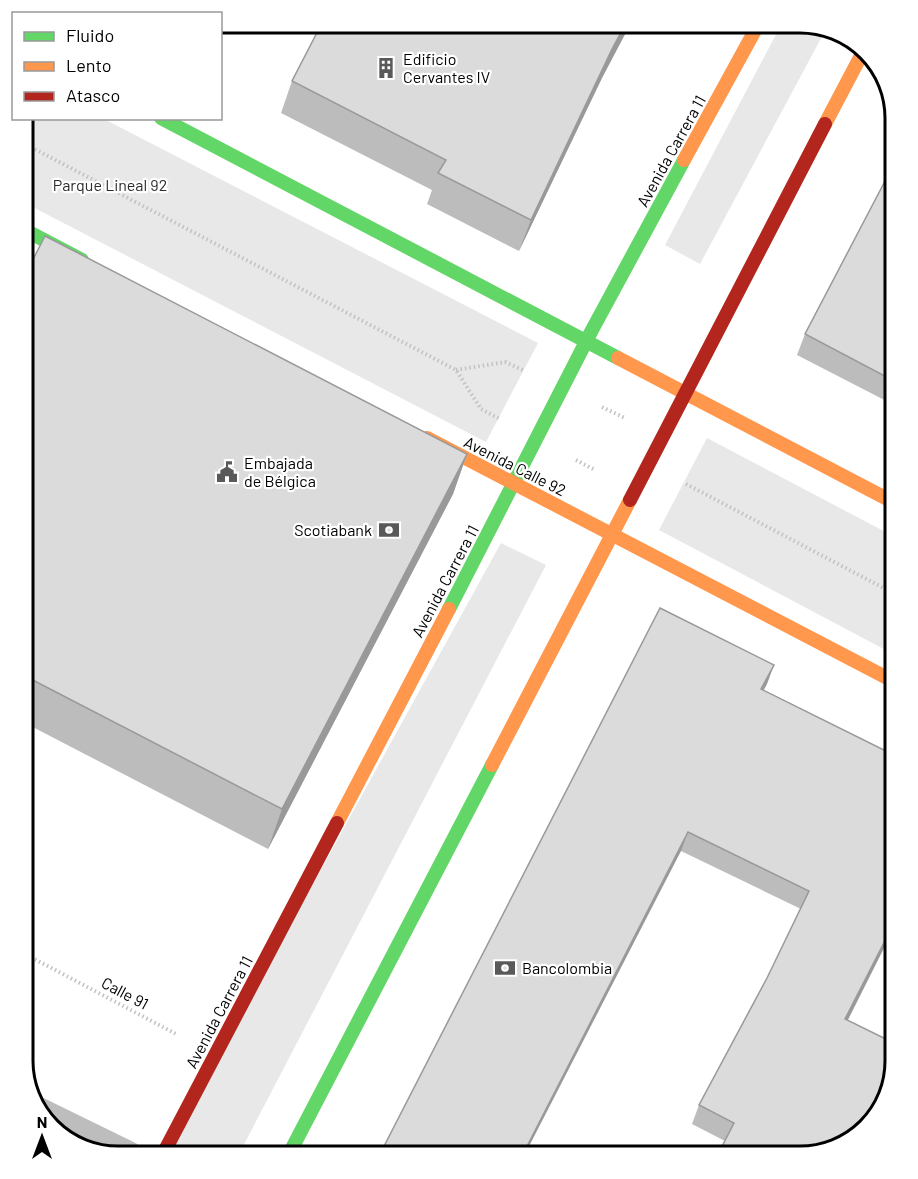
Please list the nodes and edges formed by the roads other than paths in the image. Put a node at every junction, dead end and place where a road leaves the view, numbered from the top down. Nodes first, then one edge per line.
1 (754, 33) edge
2 (860, 58) edge
3 (165, 120) edge
4 (33, 234) edge
5 (97, 267) edge
6 (587, 340) junction
7 (684, 394) junction
8 (413, 431) edge
9 (514, 484) junction
10 (885, 497) edge
11 (611, 535) junction
12 (885, 676) edge
13 (72, 1129) edge
14 (105, 1145) edge
15 (167, 1146) edge
16 (293, 1146) edge

1 - 6 main road, Avenida Carrera 11
2 - 7 main road
3 - 6 main road
4 - 5 main road
6 - 7 main road
6 - 9 main road, Avenida Carrera 11
7 - 10 main road
7 - 11 main road
8 - 9 main road, Avenida Calle 92
9 - 11 main road, Avenida Calle 92
9 - 15 main road, Avenida Carrera 11
11 - 12 main road, Avenida Calle 92
11 - 16 main road
13 - 14 lane

